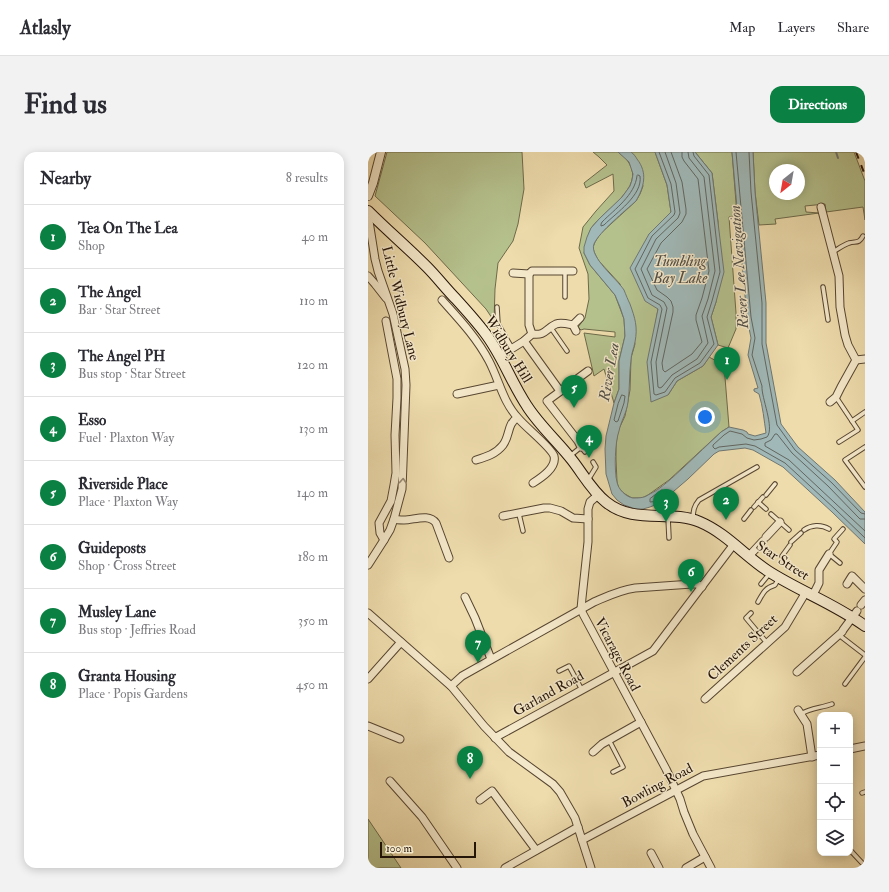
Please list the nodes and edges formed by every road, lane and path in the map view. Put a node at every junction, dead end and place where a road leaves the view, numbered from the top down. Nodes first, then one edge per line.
1 (381, 152) edge
2 (368, 196) edge
3 (821, 207) dead end
4 (369, 217) edge
5 (863, 236) dead end
6 (832, 253) junction
7 (565, 271) junction
8 (573, 271) dead end
9 (513, 273) dead end
10 (529, 274) junction
11 (368, 276) edge
12 (823, 287) dead end
13 (565, 297) dead end
14 (442, 300) dead end
15 (389, 301) junction
16 (497, 307) dead end
17 (580, 318) dead end
18 (828, 320) dead end
19 (386, 321) dead end
20 (551, 328) junction
21 (532, 334) junction
22 (524, 340) junction
23 (512, 348) junction
24 (567, 351) dead end
25 (500, 356) junction
26 (865, 359) edge
27 (856, 360) junction
28 (588, 371) dead end
29 (499, 385) junction
30 (560, 391) junction
31 (457, 394) dead end
32 (836, 397) junction
33 (830, 402) dead end
34 (865, 412) edge
35 (518, 418) junction
36 (539, 421) junction
37 (852, 421) junction
38 (529, 429) junction
39 (839, 442) dead end
40 (865, 447) edge
41 (583, 450) joint
42 (569, 456) junction
43 (476, 460) dead end
44 (592, 462) dead end
45 (757, 468) dead end
46 (587, 481) junction
47 (533, 483) dead end
48 (775, 484) dead end
49 (865, 487) edge
50 (598, 495) junction
51 (758, 502) junction
52 (766, 509) dead end
53 (519, 514) junction
54 (771, 514) dead end
55 (503, 516) dead end
56 (668, 517) junction
57 (394, 519) junction
58 (588, 519) junction
59 (693, 519) junction
60 (744, 519) dead end
61 (780, 522) junction
62 (829, 529) dead end
63 (844, 529) dead end
64 (789, 530) dead end
65 (523, 531) dead end
66 (669, 538) dead end
67 (384, 540) junction
68 (734, 544) junction
69 (829, 554) junction
70 (749, 556) junction
71 (782, 556) dead end
72 (449, 558) dead end
73 (840, 563) dead end
74 (692, 564) dead end
75 (368, 565) edge
76 (775, 575) junction
77 (692, 584) junction
78 (761, 584) dead end
79 (847, 584) dead end
80 (702, 587) junction
81 (865, 589) edge
82 (809, 594) junction
83 (465, 597) dead end
84 (758, 602) dead end
85 (859, 608) edge
86 (582, 610) junction
87 (368, 613) edge
88 (751, 613) dead end
89 (865, 626) edge
90 (841, 632) junction
91 (401, 642) junction
92 (767, 642) junction
93 (865, 656) edge
94 (491, 659) junction
95 (559, 671) dead end
96 (613, 672) junction
97 (797, 672) dead end
98 (368, 679) edge
99 (845, 684) dead end
100 (451, 686) junction
101 (582, 690) junction
102 (705, 699) dead end
103 (832, 704) dead end
104 (799, 712) joint
105 (641, 722) junction
106 (368, 726) edge
107 (495, 738) junction
108 (400, 739) dead end
109 (609, 740) junction
110 (865, 746) edge
111 (853, 748) edge
112 (593, 752) dead end
113 (817, 756) edge
114 (812, 757) junction
115 (613, 772) dead end
116 (390, 781) dead end
117 (676, 790) junction
118 (480, 800) dead end
119 (578, 827) junction
120 (582, 840) junction
121 (536, 850) junction
122 (651, 853) dead end
123 (853, 853) edge
124 (705, 857) junction
125 (865, 866) edge
126 (457, 868) edge
127 (505, 868) edge
128 (591, 868) edge
129 (659, 868) edge
130 (686, 868) edge
131 (711, 868) edge

1 - 2 street
3 - 6 street
4 - 15 street, Little Widbury Lane
4 - 25 main road, Widbury Hill
5 - 6 lane
6 - 27 street
7 - 8 street
7 - 10 street
7 - 13 lane
9 - 10 street
10 - 21 street
11 - 15 street
12 - 18 lane
14 - 29 street
57 -> 15 street, Little Widbury Lane
16 - 23 lane
17 - 20 street
19 - 67 street
20 - 21 street
20 - 24 lane
21 - 22 street
22 - 23 street
22 - 30 street
23 - 25 street
25 - 36 main road, Widbury Hill
26 - 27 street
27 - 32 street
28 - 30 street
29 - 31 street
29 - 35 street
30 - 41 street
32 - 33 street
32 - 37 lane
34 - 37 lane
35 - 38 street
35 - 43 street
36 - 38 street
36 - 42 main road, Widbury Hill
37 - 39 lane
38 - 47 street
40 - 49 lane
41 - 42 lane
42 - 46 main road, Widbury Hill
44 - 46 lane
45 - 59 lane
46 - 50 main road, Widbury Hill
48 - 51 lane
50 - 56 main road, Star Street
50 - 58 street, Vicarage Road
51 - 52 lane
51 - 60 lane
53 - 55 street
53 - 58 street
53 - 65 lane
54 - 61 lane
56 - 59 main road, Star Street
56 - 66 lane
57 - 67 street, Little Widbury Lane
57 - 72 street
58 - 86 street, Vicarage Road
59 - 68 main road, Star Street
61 - 64 lane
61 - 70 street
62 - 71 lane
63 - 69 lane
67 - 75 street, Little Widbury Lane
68 - 70 main road, Star Street
68 - 80 street, Garland Road
69 - 73 lane
69 - 82 street, Clements Street
70 - 76 main road, Star Street
74 - 77 lane
76 - 78 lane
76 - 82 main road, Star Street
76 - 84 lane
77 - 80 street
77 - 86 street
79 - 81 street
80 - 96 street, Garland Road
82 - 85 main road, Star Street
82 - 92 street, Clements Street
83 - 94 street
85 - 89 main road, Star Street
85 - 90 street
86 - 94 street
86 - 96 street, Vicarage Road
87 - 91 street
88 - 92 lane
90 - 93 lane
90 - 97 street
91 - 98 street
91 - 100 street
92 - 102 street, Clements Street
93 - 99 lane
94 - 100 street
95 - 101 lane
96 - 101 street, Garland Road
96 - 105 street, Vicarage Road
100 - 107 street
101 - 107 street, Garland Road
103 - 104 lane
104 - 114 street
105 - 109 street
105 - 117 street, Vicarage Road
106 - 108 street
107 - 119 street
109 - 112 street
109 - 115 lane
110 - 111 street
113 - 114 street, Bowling Road
114 - 117 street, Bowling Road
116 - 126 street
117 - 120 street, Bowling Road
117 - 124 street, Vicarage Road
118 - 121 street
119 - 120 street
119 - 121 street
120 - 128 street
121 - 127 street
122 - 129 street
123 - 125 lane
124 - 130 street
124 - 131 street, Vicarage Road

